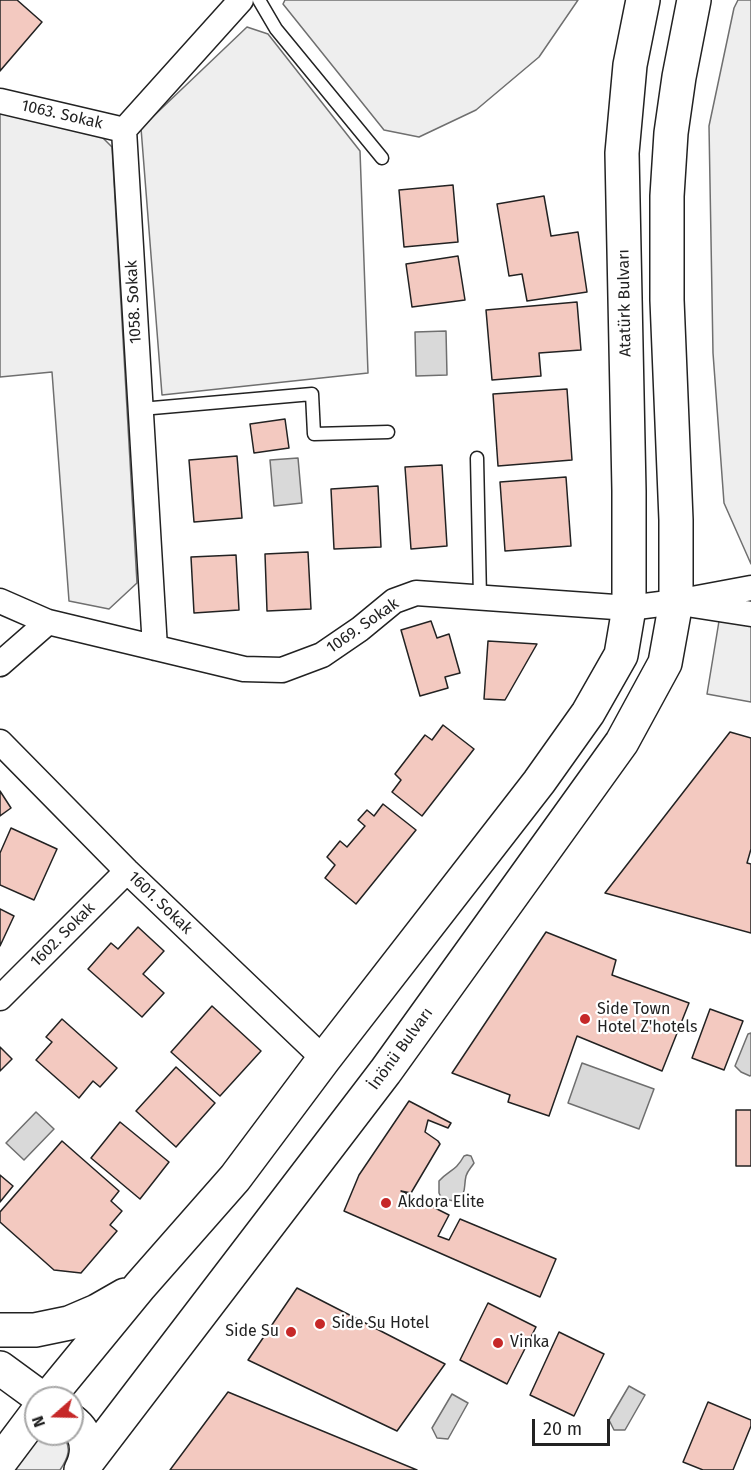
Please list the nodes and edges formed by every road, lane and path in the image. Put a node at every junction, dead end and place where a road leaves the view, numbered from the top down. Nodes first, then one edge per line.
1 (241, 0) edge
2 (259, 0) edge
3 (643, 0) edge
4 (694, 0) edge
5 (0, 101) edge
6 (124, 130) junction
7 (382, 158) dead end
8 (141, 409) junction
9 (387, 432) dead end
10 (477, 458) dead end
11 (751, 588) edge
12 (480, 598) junction
13 (0, 601) edge
14 (676, 602) junction
15 (629, 608) junction
16 (751, 614) edge
17 (48, 622) junction
18 (155, 648) junction
19 (0, 664) edge
20 (0, 742) edge
21 (127, 872) junction
22 (0, 998) edge
23 (324, 1059) junction
24 (140, 1286) junction
25 (0, 1330) edge
26 (0, 1368) edge
27 (58, 1386) edge
28 (24, 1400) edge
29 (24, 1429) edge
30 (84, 1436) edge
31 (0, 1462) edge
32 (81, 1470) edge

1 - 6 street
2 - 7 lane
3 - 15 main road, Atatürk Bulvarı
4 - 14 main road
5 - 6 street, 1063. Sokak
6 - 8 street, 1058. Sokak
8 - 9 lane
8 - 18 street, 1058. Sokak
10 - 12 lane
11 - 14 street
12 - 15 street, 1069. Sokak
12 - 18 street, 1069. Sokak
13 - 17 street, 1069. Sokak
14 - 15 street, 1069. Sokak
14 - 16 street
14 - 32 main road, İnönü Bulvarı
15 - 23 main road
17 - 18 street, 1069. Sokak
17 - 19 street
20 - 21 street, 1601. Sokak
21 - 22 street, 1602. Sokak
21 - 23 street, 1601. Sokak
23 - 24 main road
24 - 25 main road
24 - 27 main road
26 - 28 main road
29 - 31 main road
30 - 32 main road

